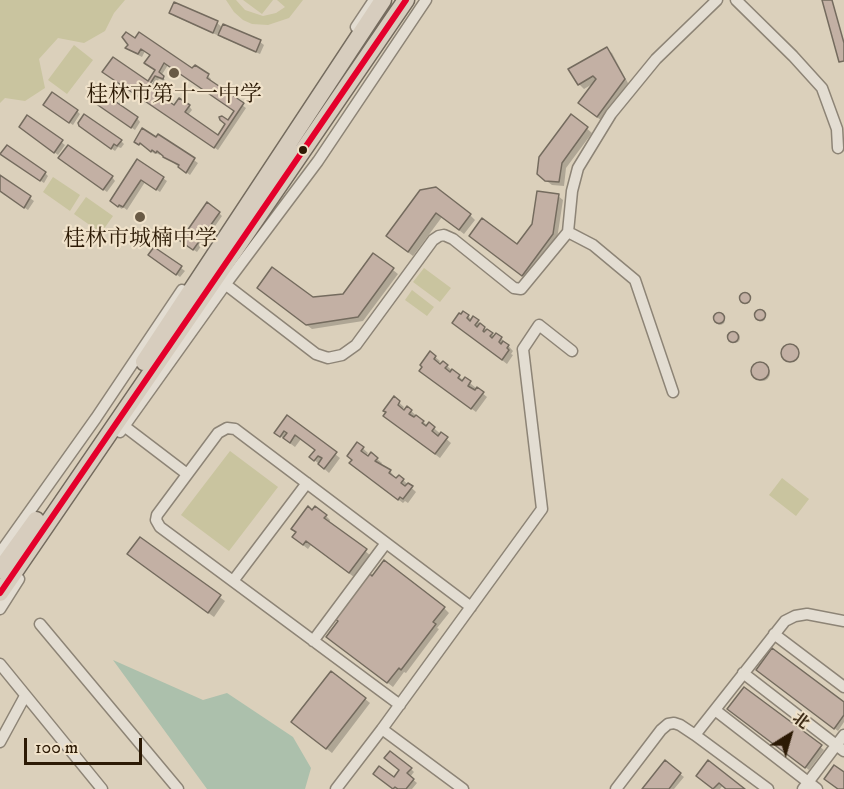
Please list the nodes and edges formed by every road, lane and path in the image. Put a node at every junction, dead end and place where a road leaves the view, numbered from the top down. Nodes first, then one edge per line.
1 (374, 0) edge
2 (383, 0) edge
3 (406, 0) edge
4 (426, 0) edge
5 (717, 0) edge
6 (736, 0) edge
7 (838, 148) dead end
8 (568, 232) junction
9 (215, 277) junction
10 (572, 351) dead end
11 (673, 392) dead end
12 (124, 426) junction
13 (188, 474) junction
14 (307, 483) junction
15 (386, 543) junction
16 (0, 553) edge
17 (0, 570) edge
18 (233, 581) junction
19 (0, 593) edge
20 (471, 607) junction
21 (0, 609) edge
22 (844, 621) edge
23 (40, 624) dead end
24 (774, 634) junction
25 (313, 641) junction
26 (0, 664) edge
27 (744, 674) junction
28 (844, 687) edge
29 (25, 696) junction
30 (400, 705) junction
31 (714, 710) junction
32 (382, 729) junction
33 (696, 735) junction
34 (844, 735) edge
35 (0, 742) edge
36 (840, 748) edge
37 (809, 787) edge
38 (102, 789) edge
39 (178, 789) edge
40 (336, 789) edge
41 (464, 789) edge
42 (616, 789) edge
43 (768, 789) edge

1 - 16 street
2 - 9 highway
3 - 9 highway
4 - 9 street
5 - 8 street
6 - 7 street
8 - 9 street
8 - 11 street
9 - 12 street
9 - 17 highway
9 - 19 highway
10 - 20 street
12 - 13 street
12 - 21 street
13 - 14 street
13 - 18 street
14 - 15 street
14 - 18 street
15 - 20 street
15 - 25 street
18 - 25 street
20 - 30 street
22 - 24 street
23 - 39 street
24 - 27 street
24 - 28 street
25 - 30 street
26 - 29 street
27 - 31 street
27 - 36 street
29 - 35 street
29 - 38 street
30 - 32 street
31 - 33 street
31 - 37 street
32 - 40 street
32 - 41 street
33 - 42 street
33 - 43 street
34 - 36 street
36 - 37 street

